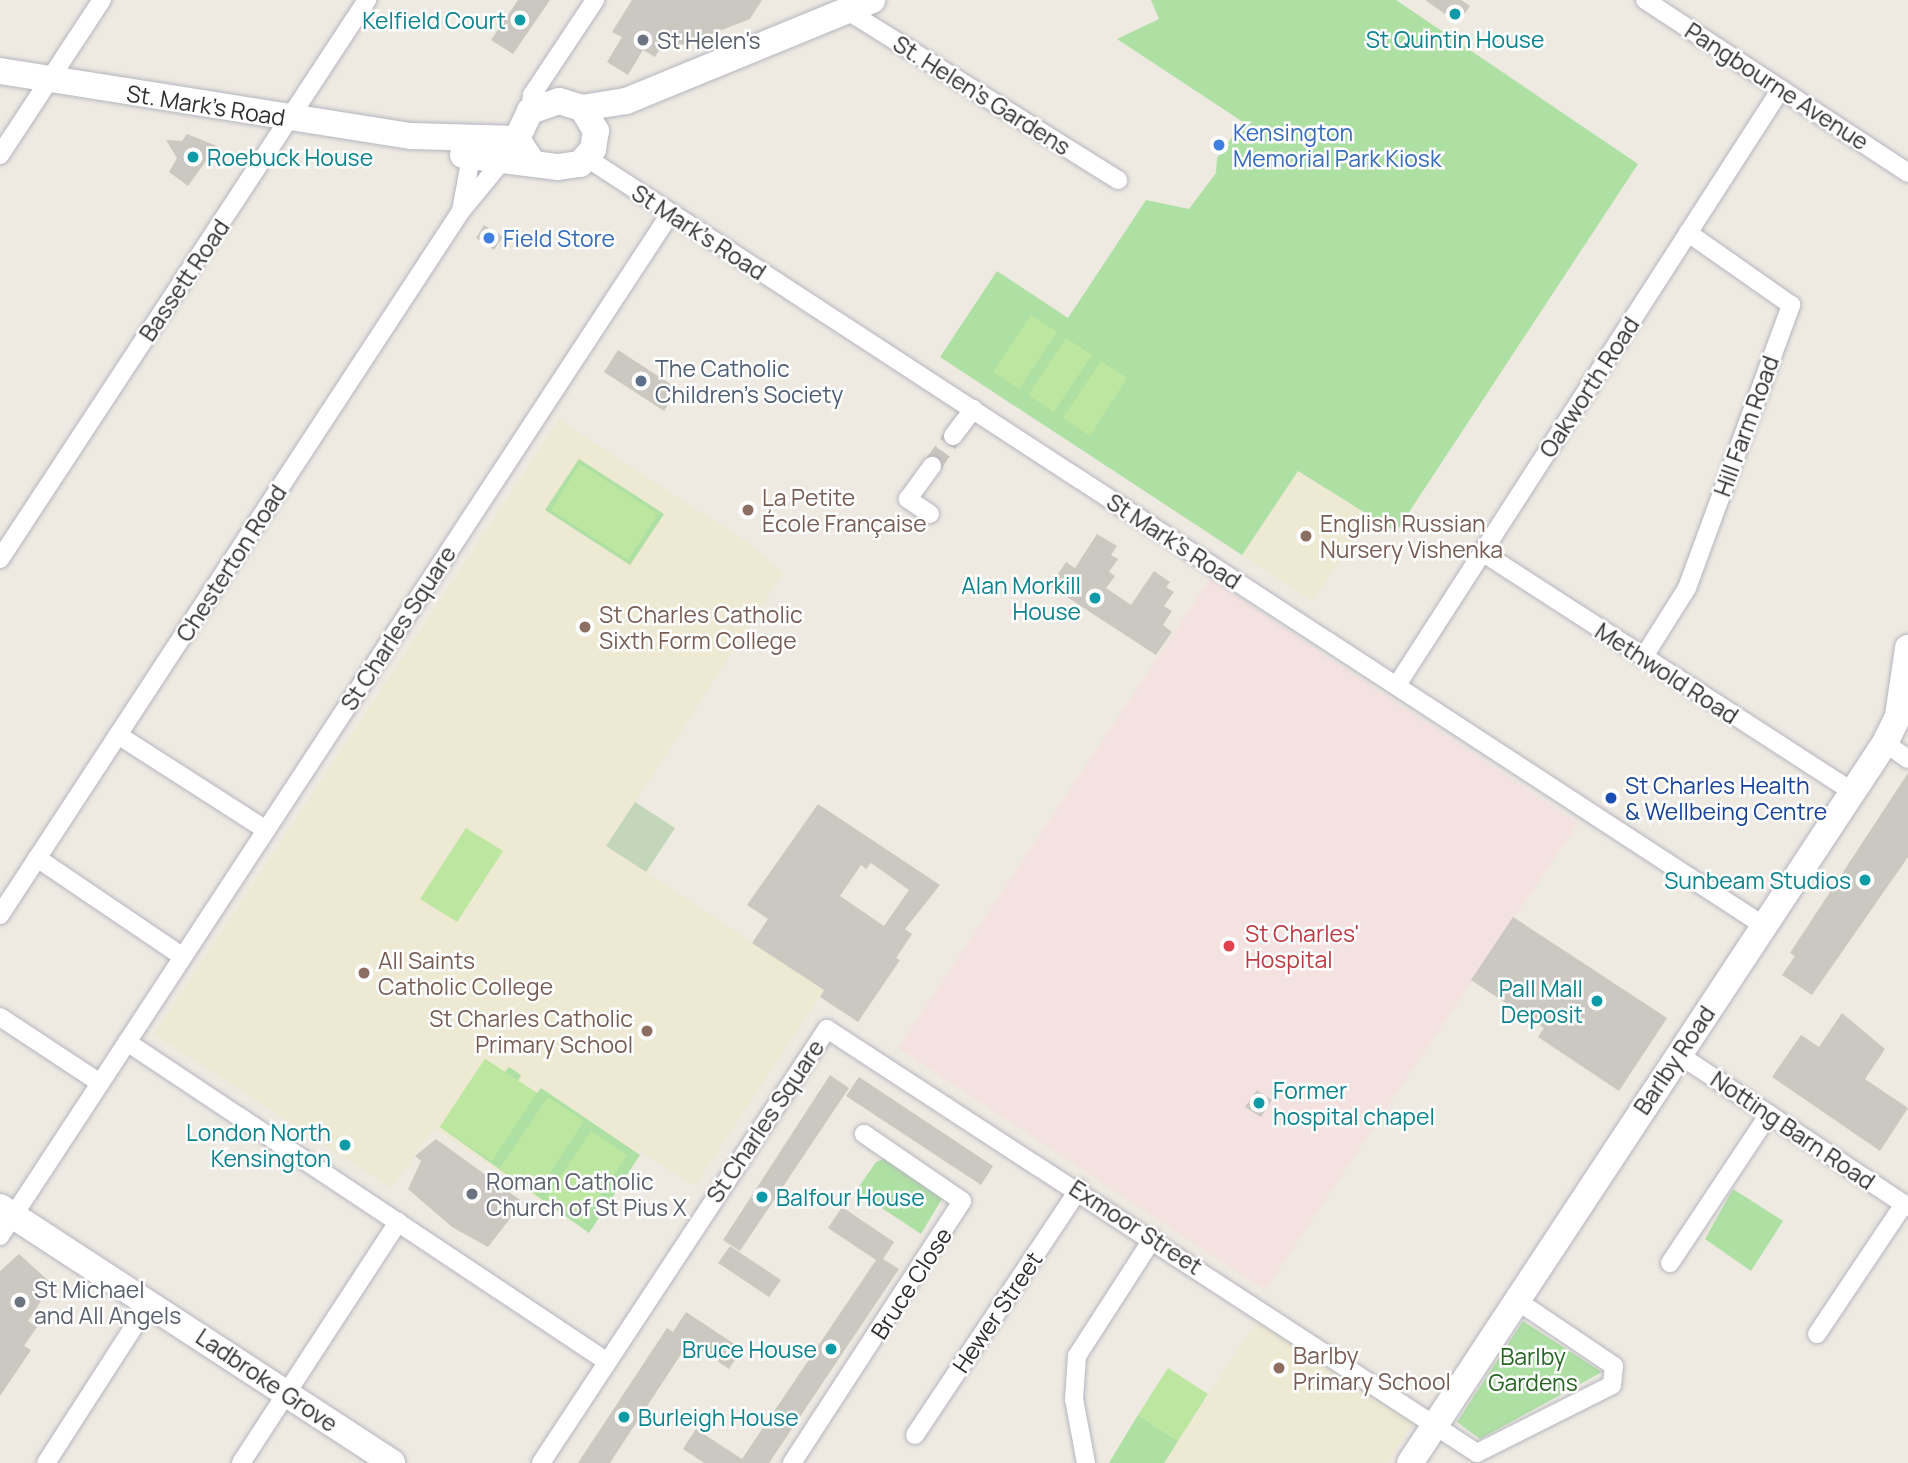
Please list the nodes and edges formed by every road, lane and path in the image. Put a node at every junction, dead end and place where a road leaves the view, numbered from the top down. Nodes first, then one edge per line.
1 (102, 0) edge
2 (367, 0) edge
3 (595, 0) edge
4 (872, 0) edge
5 (1645, 0) edge
6 (837, 5) edge
7 (0, 71) edge
8 (548, 73) junction
9 (50, 79) junction
10 (1781, 89) junction
11 (626, 101) junction
12 (570, 104) junction
13 (530, 111) junction
14 (291, 119) junction
15 (596, 131) junction
16 (412, 136) junction
17 (517, 139) junction
18 (0, 156) edge
19 (471, 157) junction
20 (587, 158) junction
21 (502, 161) junction
22 (533, 162) junction
23 (1908, 173) edge
24 (1118, 180) dead end
25 (461, 211) junction
26 (670, 214) junction
27 (1688, 233) junction
28 (972, 409) junction
29 (953, 436) tunnel mouth
30 (932, 466) tunnel mouth
31 (930, 514) dead end
32 (1482, 552) junction
33 (0, 559) edge
34 (1908, 648) edge
35 (1643, 658) junction
36 (1396, 685) junction
37 (1903, 720) edge
38 (118, 735) junction
39 (1885, 743) junction
40 (1908, 759) edge
41 (1853, 792) junction
42 (265, 830) junction
43 (37, 859) junction
44 (0, 915) edge
45 (1761, 924) junction
46 (183, 957) junction
47 (0, 1017) edge
48 (836, 1031) joint
49 (127, 1042) junction
50 (1678, 1054) junction
51 (100, 1083) junction
52 (1769, 1114) junction
53 (864, 1134) dead end
54 (1079, 1189) junction
55 (1906, 1205) edge
56 (5, 1220) edge
57 (398, 1222) junction
58 (1153, 1238) junction
59 (1670, 1263) dead end
60 (1516, 1300) junction
61 (149, 1303) junction
62 (1817, 1334) dead end
63 (606, 1361) junction
64 (287, 1394) junction
65 (1436, 1424) junction
66 (915, 1435) dead end
67 (46, 1463) edge
68 (241, 1463) edge
69 (392, 1463) edge
70 (541, 1463) edge
71 (792, 1463) edge
72 (1086, 1463) edge
73 (1410, 1463) edge

1 - 9 street
2 - 14 street, Bassett Road
3 - 8 street
4 - 6 main road
5 - 10 street, Pangbourne Avenue
6 - 11 main road
6 - 24 street, St. Helen's Gardens
7 - 9 main road, St. Mark's Road
8 - 12 street
8 - 13 street
9 - 14 main road, St. Mark's Road
9 - 18 street
10 - 23 street, Pangbourne Avenue
10 - 27 street, Oakworth Road
11 - 12 main road
11 - 15 main road
12 - 13 main road
12 - 15 main road
13 - 17 main road
14 - 16 main road, St. Mark's Road
14 - 33 street, Bassett Road
15 - 20 main road
16 - 17 main road, St. Mark's Road
16 - 19 main road, St. Mark's Road
17 - 22 main road
19 - 21 main road, St. Mark's Road
19 - 25 street, Chesterton Road
20 - 22 main road
20 - 26 street, St Mark's Road
21 - 22 main road, St. Mark's Road
21 - 25 street, Chesterton Road
25 - 38 street, Chesterton Road
26 - 28 street, St Mark's Road
26 - 42 street, St Charles Square
27 - 32 street, Oakworth Road
27 - 35 street, Hill Farm Road
28 - 29 street
28 - 36 street, St Mark's Road
30 - 31 street
32 - 35 street, Methwold Road
32 - 36 street, Oakworth Road
34 - 37 main road, Barlby Road
35 - 41 street, Methwold Road
36 - 45 street, St Mark's Road
37 - 39 main road, Barlby Road
38 - 42 street
38 - 43 street, Chesterton Road
39 - 40 street
39 - 41 main road, Barlby Road
41 - 45 main road, Barlby Road
42 - 46 street, St Charles Square
43 - 44 street, Chesterton Road
43 - 46 street
45 - 50 main road, Barlby Road
46 - 49 street, St Charles Square
47 - 51 street
48 - 54 street, Exmoor Street
48 - 63 street, St Charles Square
49 - 51 street, St Charles Square
49 - 57 street
50 - 52 street, Notting Barn Road
50 - 60 main road, Barlby Road
51 - 56 street, St Charles Square
52 - 55 street, Notting Barn Road
52 - 59 street
53 - 71 street, Bruce Close
54 - 58 street, Exmoor Street
54 - 66 street, Hewer Street
55 - 62 street
56 - 61 main road, Ladbroke Grove
57 - 63 street
57 - 64 street
58 - 65 street, Exmoor Street
58 - 72 street
60 - 65 main road, Barlby Road
60 - 65 street
61 - 64 main road, Ladbroke Grove
61 - 67 street
63 - 70 street, St Charles Square
64 - 68 street
64 - 69 main road, Ladbroke Grove
65 - 73 main road, Barlby Road

